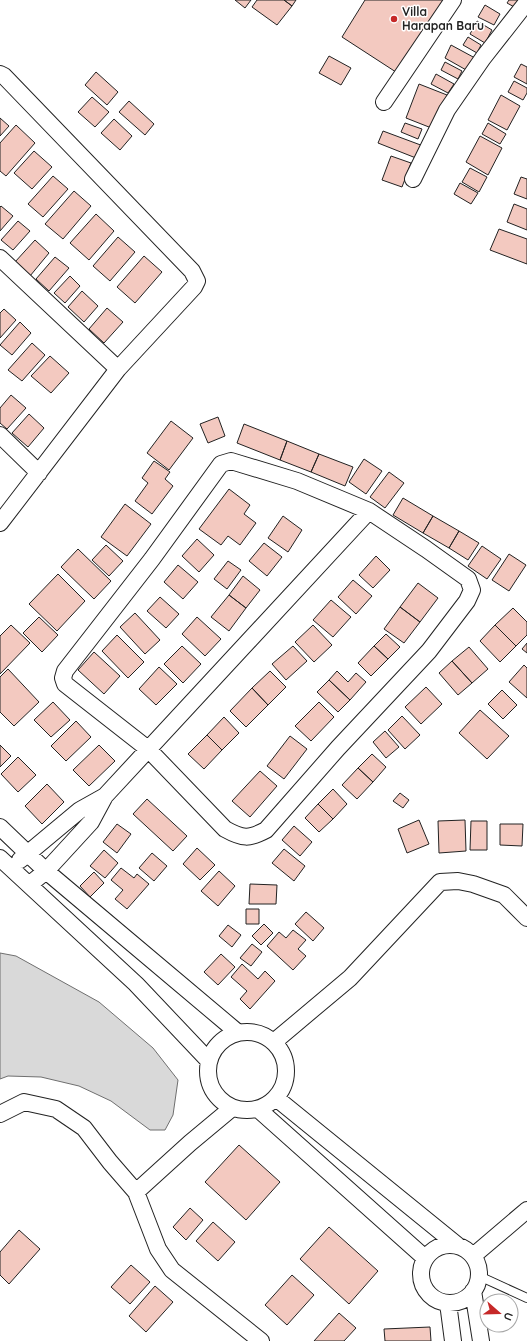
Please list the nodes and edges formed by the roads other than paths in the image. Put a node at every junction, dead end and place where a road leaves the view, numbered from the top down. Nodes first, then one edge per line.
1 (453, 0) edge
2 (527, 2) edge
3 (0, 74) edge
4 (384, 102) dead end
5 (413, 179) dead end
6 (0, 258) edge
7 (118, 369) junction
8 (0, 435) edge
9 (39, 473) junction
10 (369, 511) junction
11 (0, 523) edge
12 (148, 749) junction
13 (105, 796) junction
14 (0, 827) edge
15 (27, 853) junction
16 (5, 864) edge
17 (46, 871) junction
18 (29, 885) junction
19 (527, 918) edge
20 (236, 1032) junction
21 (275, 1041) junction
22 (208, 1060) junction
23 (276, 1098) junction
24 (232, 1108) junction
25 (258, 1109) junction
26 (0, 1114) edge
27 (136, 1192) junction
28 (527, 1210) edge
29 (457, 1245) junction
30 (473, 1256) junction
31 (425, 1258) junction
32 (476, 1284) junction
33 (527, 1298) edge
34 (448, 1303) junction
35 (261, 1341) edge
36 (453, 1341) edge
37 (481, 1341) edge

1 - 4 street
2 - 5 street
3 - 7 street
6 - 7 street
7 - 9 street
8 - 9 street
9 - 11 street
10 - 12 street
10 - 12 street
10 - 12 street
12 - 13 street
13 - 15 street
13 - 17 street
14 - 15 street
15 - 16 street
15 - 17 street
16 - 18 street
17 - 18 street
17 - 20 street
18 - 22 street
19 - 21 street
20 - 21 street
20 - 22 street
21 - 23 street
22 - 24 street
23 - 25 street
23 - 29 street
24 - 25 street
24 - 27 street
25 - 31 street
26 - 27 street
27 - 35 street
28 - 30 street
29 - 30 street
29 - 31 street
30 - 32 street
31 - 34 street
32 - 33 lane
32 - 34 street
32 - 37 street
34 - 36 street

